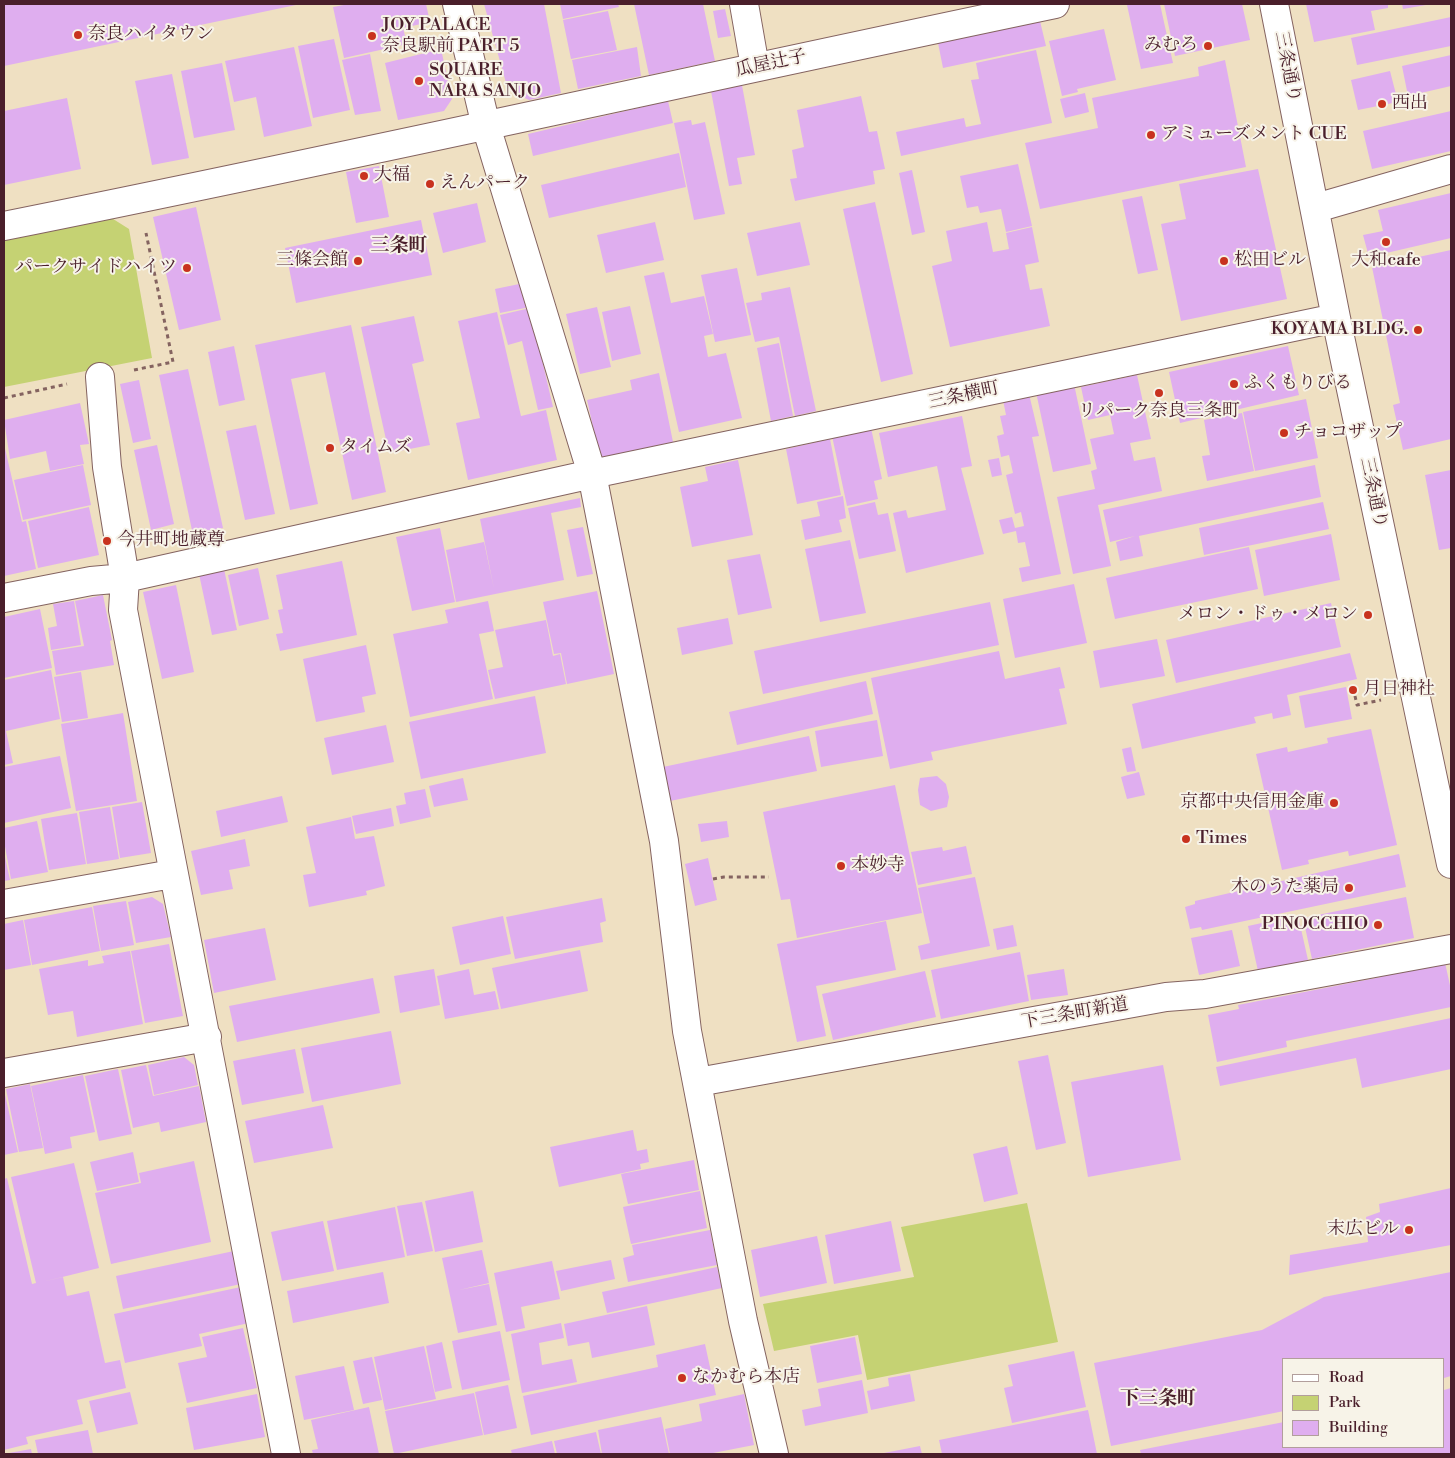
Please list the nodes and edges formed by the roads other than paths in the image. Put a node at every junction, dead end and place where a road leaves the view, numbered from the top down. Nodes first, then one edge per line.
1 (457, 4) edge
2 (744, 4) edge
3 (1055, 4) edge
4 (1274, 4) edge
5 (755, 67) junction
6 (486, 126) junction
7 (1451, 169) edge
8 (1316, 208) junction
9 (4, 226) edge
10 (1336, 318) junction
11 (100, 377) road end
12 (592, 474) junction
13 (125, 578) junction
14 (4, 598) edge
15 (1442, 780) edge
16 (1451, 864) edge
17 (172, 874) junction
18 (4, 904) edge
19 (1451, 949) edge
20 (207, 1037) junction
21 (4, 1073) edge
22 (698, 1082) junction
23 (286, 1454) edge
24 (774, 1454) edge

1 - 6 street
2 - 5 street
3 - 5 street, 瓜屋辻子
4 - 8 street, 三条通り
5 - 6 street, 瓜屋辻子
6 - 9 street, 瓜屋辻子
6 - 12 street
7 - 8 street
8 - 10 street, 三条通り
10 - 12 street, 三条横町
10 - 15 street, 三条通り
11 - 13 street
12 - 13 street, 三条横町
12 - 22 street
13 - 14 street, 三条横町
13 - 17 street
15 - 16 street, 三条通り
17 - 18 street
17 - 20 street
19 - 22 street, 下三条町新道
20 - 21 street
20 - 23 street
22 - 24 street

